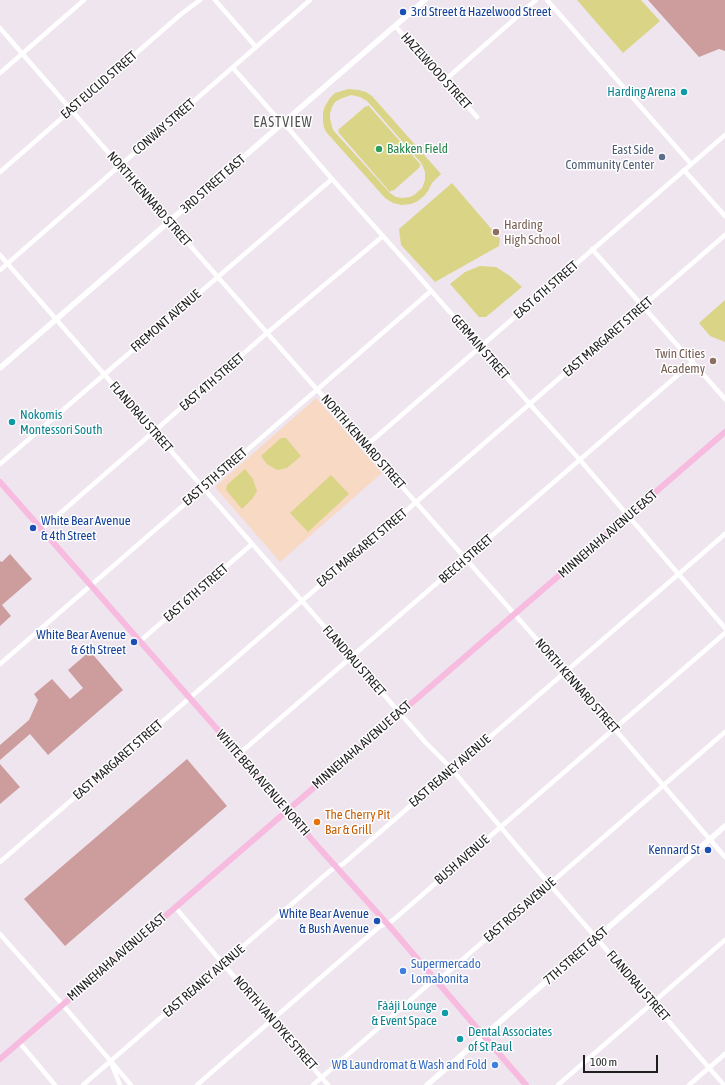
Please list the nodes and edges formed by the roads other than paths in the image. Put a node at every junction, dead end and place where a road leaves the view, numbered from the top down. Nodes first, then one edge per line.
1 (84, 0) edge
2 (200, 0) edge
3 (215, 0) edge
4 (310, 0) edge
5 (425, 0) edge
6 (547, 0) edge
7 (534, 1) edge
8 (395, 26) junction
9 (0, 28) edge
10 (256, 47) junction
11 (22, 54) junction
12 (233, 68) junction
13 (0, 73) edge
14 (444, 81) junction
15 (71, 110) junction
16 (477, 117) dead end
17 (283, 123) junction
18 (725, 135) edge
19 (691, 164) junction
20 (120, 166) junction
21 (684, 170) junction
22 (0, 172) edge
23 (332, 179) junction
24 (725, 216) edge
25 (169, 222) junction
26 (725, 235) edge
27 (383, 236) junction
28 (592, 249) junction
29 (0, 255) edge
30 (8, 264) junction
31 (0, 270) edge
32 (218, 276) junction
33 (431, 291) junction
34 (643, 306) junction
35 (56, 319) junction
36 (267, 333) junction
37 (480, 347) junction
38 (693, 362) junction
39 (0, 368) edge
40 (104, 374) junction
41 (317, 390) junction
42 (725, 399) edge
43 (530, 403) junction
44 (154, 431) junction
45 (725, 432) edge
46 (367, 445) junction
47 (580, 460) junction
48 (0, 464) edge
49 (0, 482) edge
50 (203, 488) junction
51 (416, 502) junction
52 (629, 516) junction
53 (42, 529) junction
54 (725, 534) edge
55 (252, 544) junction
56 (466, 559) junction
57 (678, 574) junction
58 (90, 585) junction
59 (302, 600) junction
60 (515, 614) junction
61 (725, 628) edge
62 (725, 633) edge
63 (140, 642) junction
64 (352, 658) junction
65 (0, 664) edge
66 (565, 672) junction
67 (190, 698) junction
68 (400, 713) junction
69 (614, 729) junction
70 (725, 732) edge
71 (239, 754) junction
72 (452, 770) junction
73 (663, 786) junction
74 (287, 810) junction
75 (501, 826) junction
76 (725, 826) edge
77 (710, 840) junction
78 (725, 857) edge
79 (0, 862) edge
80 (337, 867) junction
81 (549, 884) junction
82 (175, 907) junction
83 (387, 924) junction
84 (0, 934) edge
85 (596, 938) junction
86 (725, 940) edge
87 (224, 963) junction
88 (435, 980) junction
89 (652, 1003) junction
90 (62, 1004) junction
91 (273, 1021) junction
92 (484, 1036) junction
93 (19, 1042) junction
94 (725, 1054) edge
95 (0, 1059) edge
96 (111, 1061) junction
97 (709, 1068) junction
98 (321, 1078) junction
99 (55, 1085) edge
100 (83, 1085) edge
101 (120, 1085) edge
102 (131, 1085) edge
103 (197, 1085) edge
104 (313, 1085) edge
105 (328, 1085) edge
106 (426, 1085) edge
107 (526, 1085) edge
108 (558, 1085) edge
109 (689, 1085) edge
110 (724, 1085) edge

1 - 11 street
2 - 15 street, EAST EUCLID STREET
3 - 10 street
4 - 10 street, CONWAY STREET
5 - 8 street, 3RD STREET EAST
6 - 19 street
7 - 14 street
8 - 14 street, HAZELWOOD STREET
8 - 17 street, 3RD STREET EAST
9 - 11 street, NORTH KENNARD STREET
10 - 12 street, CONWAY STREET
11 - 13 street
11 - 15 street, NORTH KENNARD STREET
12 - 17 street, GERMAIN STREET
12 - 20 street, CONWAY STREET
14 - 16 street, HAZELWOOD STREET
15 - 20 street, NORTH KENNARD STREET
15 - 22 street, EAST EUCLID STREET
17 - 23 street, GERMAIN STREET
17 - 25 street, 3RD STREET EAST
18 - 19 street, EAST 6TH STREET
19 - 21 street, EAST 6TH STREET
20 - 25 street, NORTH KENNARD STREET
20 - 30 street, CONWAY STREET
21 - 24 street
21 - 28 street, EAST 6TH STREET
23 - 27 street, GERMAIN STREET
23 - 32 street, FREMONT AVENUE
25 - 32 street, NORTH KENNARD STREET
25 - 35 street, 3RD STREET EAST
26 - 34 street, EAST MARGARET STREET
27 - 33 street, GERMAIN STREET
27 - 36 street, EAST 4TH STREET
28 - 34 street
28 - 37 street, EAST 6TH STREET
29 - 30 street, FLANDRAU STREET
30 - 31 street, CONWAY STREET
30 - 35 street, FLANDRAU STREET
32 - 36 street, NORTH KENNARD STREET
32 - 40 street, FREMONT AVENUE
33 - 37 street, GERMAIN STREET
33 - 41 street, EAST 5TH STREET
34 - 38 street
34 - 43 street, EAST MARGARET STREET
35 - 39 street, 3RD STREET EAST
35 - 40 street, FLANDRAU STREET
36 - 41 street, NORTH KENNARD STREET
36 - 44 street, EAST 4TH STREET
37 - 43 street, GERMAIN STREET
37 - 46 street, EAST 6TH STREET
38 - 42 street
38 - 47 street, BEECH STREET
40 - 44 street, FLANDRAU STREET
40 - 48 street, FREMONT AVENUE
41 - 46 street, NORTH KENNARD STREET
41 - 50 street, EAST 5TH STREET
43 - 47 street, GERMAIN STREET
43 - 51 street, EAST MARGARET STREET
44 - 50 street, FLANDRAU STREET
44 - 53 street, EAST 4TH STREET
45 - 52 main road, MINNEHAHA AVENUE EAST
46 - 51 street, NORTH KENNARD STREET
47 - 52 street, GERMAIN STREET
47 - 56 street, BEECH STREET
49 - 53 main road, WHITE BEAR AVENUE NORTH
50 - 55 street, FLANDRAU STREET
50 - 58 street, EAST 5TH STREET
51 - 56 street, NORTH KENNARD STREET
51 - 59 street, EAST MARGARET STREET
52 - 57 street, GERMAIN STREET
52 - 60 main road, MINNEHAHA AVENUE EAST
53 - 58 main road, WHITE BEAR AVENUE NORTH
54 - 57 street, EAST REANEY AVENUE
55 - 59 street, FLANDRAU STREET
55 - 63 street, EAST 6TH STREET
56 - 60 street, NORTH KENNARD STREET
56 - 64 street, BEECH STREET
57 - 61 street, GERMAIN STREET
57 - 66 street, EAST REANEY AVENUE
58 - 63 main road, WHITE BEAR AVENUE NORTH
58 - 65 street, EAST 5TH STREET
59 - 64 street, FLANDRAU STREET
59 - 67 street, EAST MARGARET STREET
60 - 66 street, NORTH KENNARD STREET
60 - 68 main road, MINNEHAHA AVENUE EAST
62 - 69 street, BUSH AVENUE
63 - 67 main road, WHITE BEAR AVENUE NORTH
64 - 68 street, FLANDRAU STREET
64 - 71 street, BEECH STREET
66 - 69 street, NORTH KENNARD STREET
66 - 72 street, EAST REANEY AVENUE
67 - 71 main road, WHITE BEAR AVENUE NORTH
67 - 79 street, EAST MARGARET STREET
68 - 72 street, FLANDRAU STREET
68 - 74 main road, MINNEHAHA AVENUE EAST
69 - 73 street, NORTH KENNARD STREET
69 - 75 street, BUSH AVENUE
70 - 73 street, EAST ROSS AVENUE
71 - 74 main road, WHITE BEAR AVENUE NORTH
72 - 75 street, FLANDRAU STREET
72 - 80 street, EAST REANEY AVENUE
73 - 77 street, NORTH KENNARD STREET
73 - 81 street, EAST ROSS AVENUE
74 - 80 main road, WHITE BEAR AVENUE NORTH
74 - 82 main road, MINNEHAHA AVENUE EAST
75 - 81 street, FLANDRAU STREET
75 - 83 street, BUSH AVENUE
76 - 77 street, 7TH STREET EAST
77 - 78 street, NORTH KENNARD STREET
77 - 85 street, 7TH STREET EAST
80 - 83 main road, WHITE BEAR AVENUE NORTH
80 - 87 street, EAST REANEY AVENUE
81 - 85 street, FLANDRAU STREET
81 - 88 street, EAST ROSS AVENUE
82 - 87 street, NORTH VAN DYKE STREET
82 - 90 main road, MINNEHAHA AVENUE EAST
83 - 88 main road, WHITE BEAR AVENUE NORTH
83 - 91 street, BUSH AVENUE
84 - 90 street
85 - 89 street, FLANDRAU STREET
85 - 92 street, 7TH STREET EAST
86 - 89 street
87 - 91 street, NORTH VAN DYKE STREET
87 - 96 street, EAST REANEY AVENUE
88 - 92 main road, WHITE BEAR AVENUE NORTH
88 - 98 street, EAST ROSS AVENUE
89 - 97 street, FLANDRAU STREET
89 - 108 street
90 - 93 main road, MINNEHAHA AVENUE EAST
90 - 96 street
91 - 98 street, NORTH VAN DYKE STREET
91 - 103 street, BUSH AVENUE
92 - 106 street, 7TH STREET EAST
92 - 107 main road, WHITE BEAR AVENUE NORTH
93 - 95 main road, MINNEHAHA AVENUE EAST
93 - 99 street
94 - 97 street
96 - 100 street, EAST REANEY AVENUE
96 - 101 street
96 - 102 street
97 - 109 street
97 - 110 street, FLANDRAU STREET
98 - 104 street, EAST ROSS AVENUE
98 - 105 street, NORTH VAN DYKE STREET

